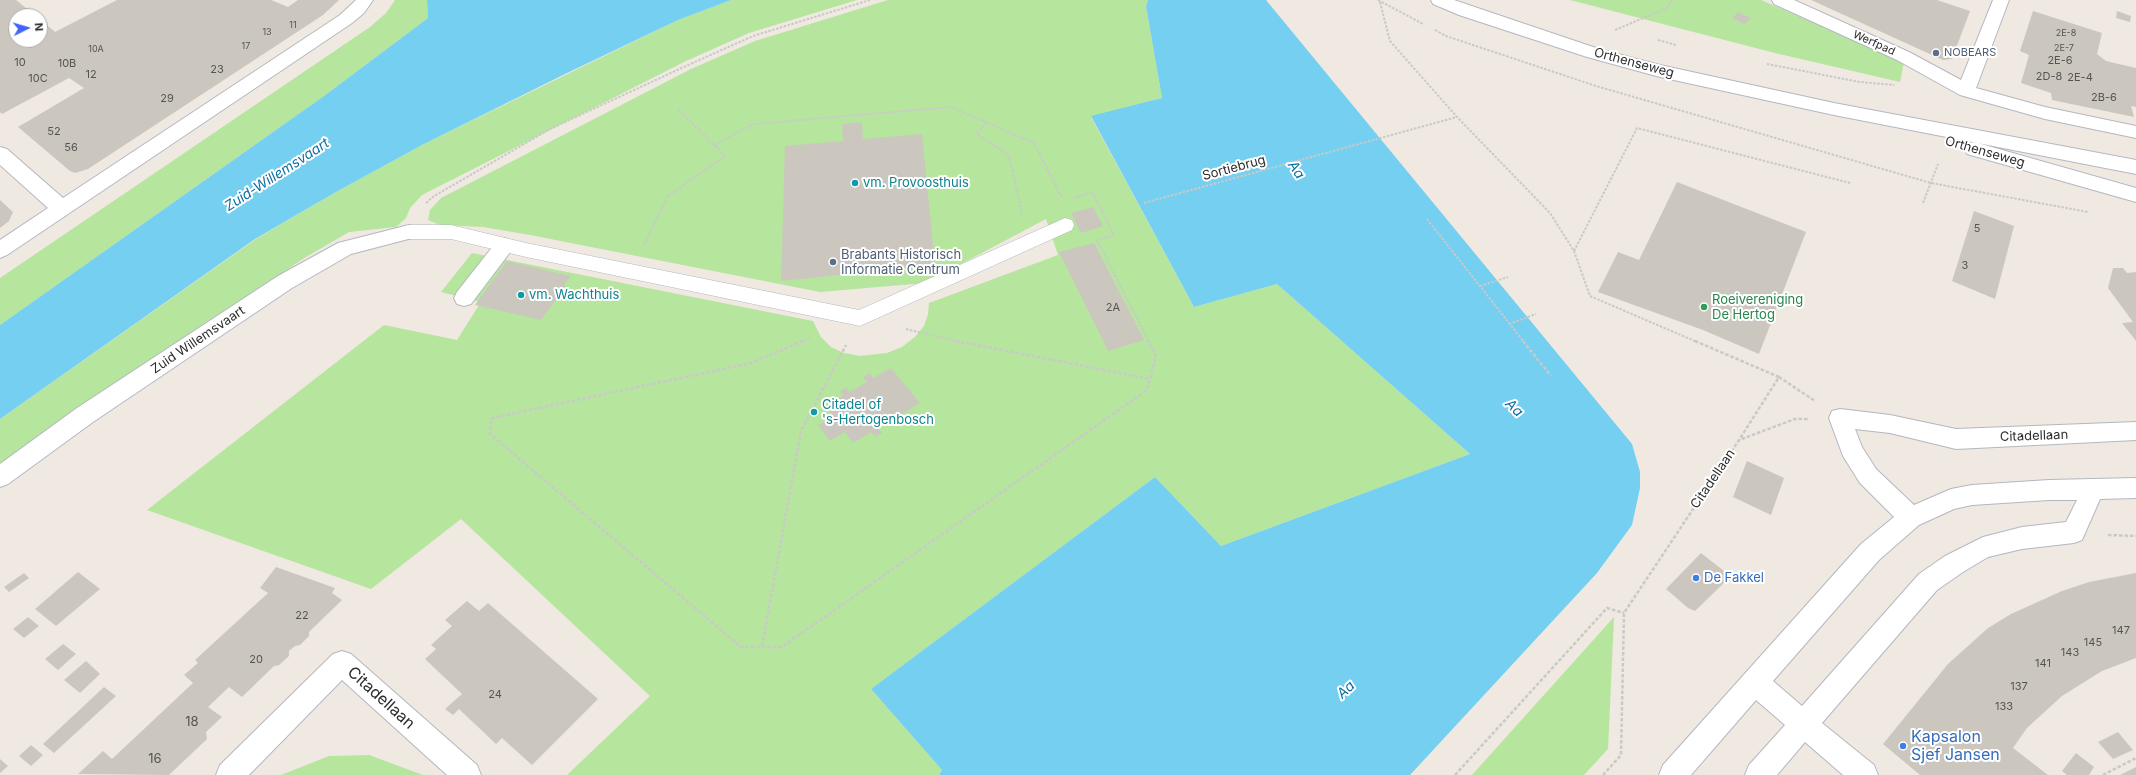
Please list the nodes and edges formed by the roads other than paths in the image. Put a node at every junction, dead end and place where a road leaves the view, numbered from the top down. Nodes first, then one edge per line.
1 (365, 0) edge
2 (1439, 0) edge
3 (1780, 0) edge
4 (2002, 0) edge
5 (1966, 91) junction
6 (1834, 109) junction
7 (2136, 132) edge
8 (0, 154) edge
9 (2136, 167) edge
10 (2136, 195) edge
11 (62, 209) junction
12 (1065, 225) dead end
13 (409, 232) joint
14 (504, 246) junction
15 (0, 250) edge
16 (464, 298) dead end
17 (2136, 431) edge
18 (0, 477) edge
19 (2136, 488) edge
20 (2093, 489) junction
21 (1911, 518) junction
22 (1755, 683) junction
23 (1804, 723) junction
24 (230, 775) edge
25 (467, 775) edge
26 (1673, 775) edge
27 (1760, 775) edge
28 (1864, 775) edge

1 - 11 street
2 - 6 street, Orthenseweg
3 - 5 street, Werfpad
4 - 5 street
5 - 7 street
6 - 9 street, Orthenseweg
6 - 10 street, Orthenseweg
8 - 11 street
11 - 15 street
12 - 14 lane
13 - 14 lane
13 - 18 street, Zuid Willemsvaart
14 - 16 street
17 - 21 street, Citadellaan
19 - 20 street
20 - 21 street
20 - 23 street
21 - 22 street
22 - 23 street
22 - 26 street
23 - 27 street
23 - 28 street
24 - 25 street, Citadellaan

